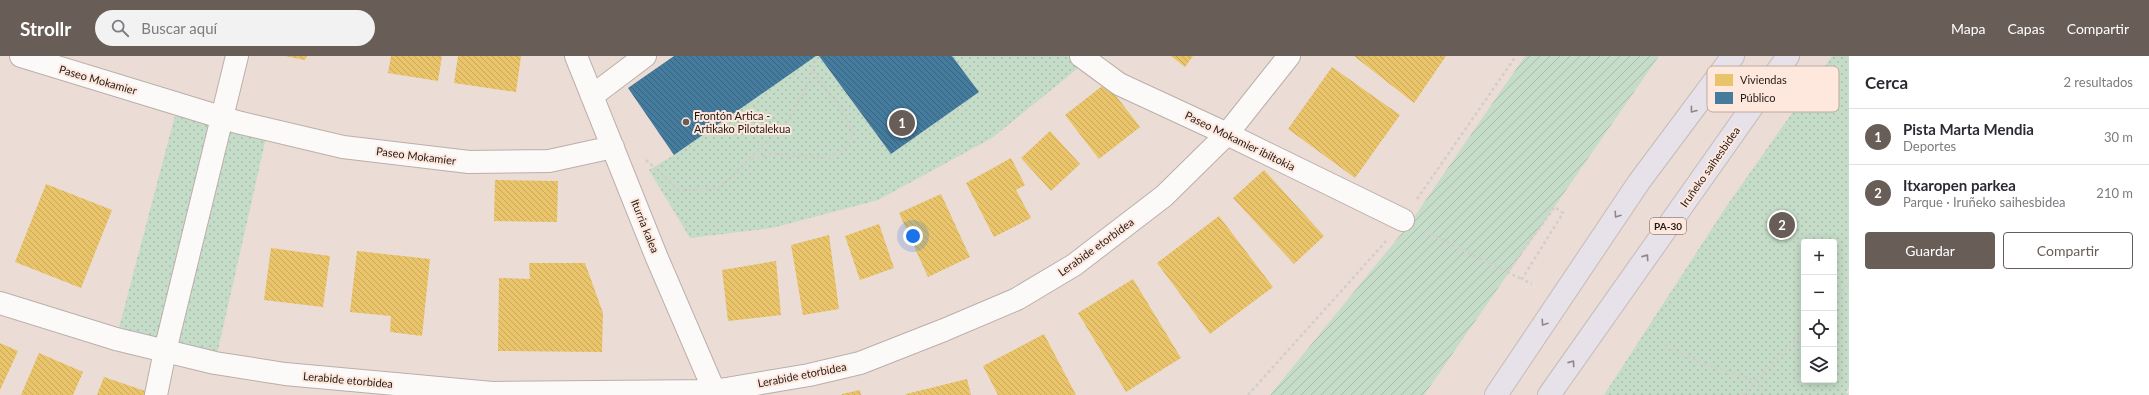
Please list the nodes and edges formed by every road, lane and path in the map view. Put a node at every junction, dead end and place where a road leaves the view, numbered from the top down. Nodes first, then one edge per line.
1 (20, 56) edge
2 (237, 56) edge
3 (576, 56) edge
4 (645, 56) edge
5 (818, 56) edge
6 (1081, 56) edge
7 (1290, 56) edge
8 (1733, 56) edge
9 (1788, 56) edge
10 (1726, 66) edge
11 (1781, 66) edge
12 (813, 72) junction
13 (1707, 91) edge
14 (592, 96) junction
15 (1749, 112) edge
16 (222, 117) junction
17 (1227, 134) junction
18 (613, 147) junction
19 (750, 159) junction
20 (1403, 220) joint
21 (1507, 272) junction
22 (1522, 280) junction
23 (1532, 284) dead end
24 (1849, 284) edge
25 (1837, 297) edge
26 (0, 303) edge
27 (1801, 334) edge
28 (1665, 348) dead end
29 (164, 351) junction
30 (1756, 381) junction
31 (715, 393) edge
32 (156, 395) edge
33 (1496, 395) edge
34 (1549, 395) edge
35 (1743, 395) edge
36 (1766, 395) edge

1 - 16 street, Paseo Mokamier
2 - 16 street
3 - 14 street, Iturria kalea
4 - 14 street
5 - 12 path
6 - 17 street, Paseo Mokamier ibiltokia
7 - 17 street, Lerabide etorbidea
8 -> 10 highway
11 -> 9 highway, Iruñeko saihesbidea / PA-30
12 - 19 path
12 - 19 path
13 -> 33 highway
14 - 18 street, Iturria kalea
34 -> 15 highway, Iruñeko saihesbidea / PA-30
16 - 18 street, Paseo Mokamier
16 - 29 street
17 - 20 street, Paseo Mokamier ibiltokia
17 - 31 street, Lerabide etorbidea
18 - 19 path
18 - 31 street, Iturria kalea
20 - 21 path
21 - 22 path
21 - 22 path
22 - 23 path
24 - 25 path
26 - 29 street, Lerabide etorbidea
27 - 30 path
28 - 30 path
29 - 31 street, Lerabide etorbidea
29 - 32 street
30 - 35 path
30 - 36 path

